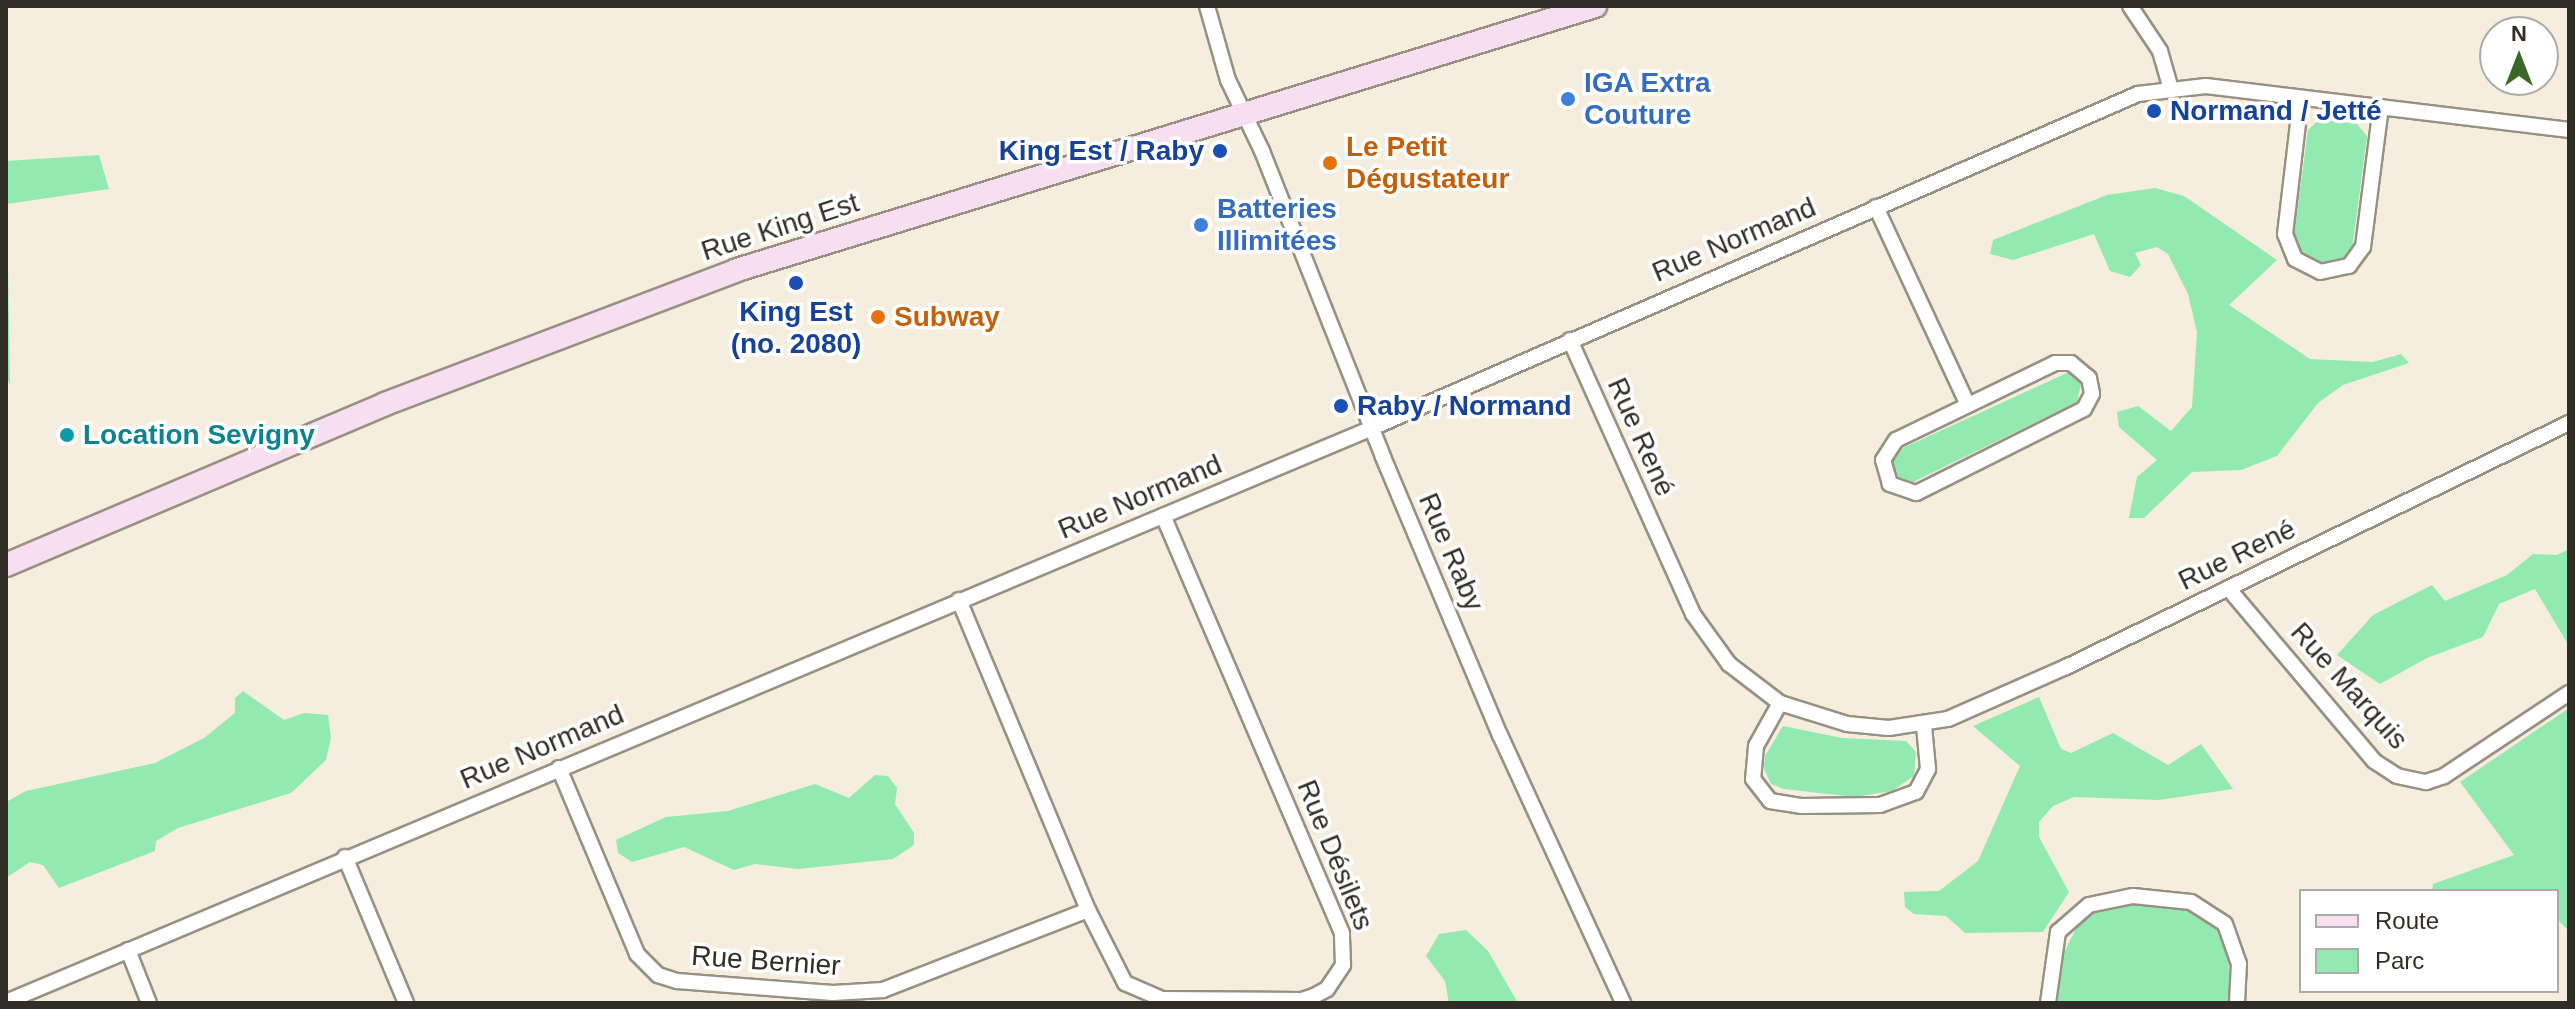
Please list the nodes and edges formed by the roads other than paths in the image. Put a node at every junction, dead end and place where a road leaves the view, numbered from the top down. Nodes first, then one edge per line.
1 (1207, 6) edge
2 (1595, 6) edge
3 (2130, 6) edge
4 (2170, 87) junction
5 (2301, 98) junction
6 (2381, 107) junction
7 (1244, 117) junction
8 (2569, 130) edge
9 (1876, 207) junction
10 (1570, 340) junction
11 (1968, 405) junction
12 (2569, 423) edge
13 (1372, 428) junction
14 (1163, 516) junction
15 (6, 565) edge
16 (2228, 588) junction
17 (959, 600) junction
18 (2569, 693) edge
19 (1780, 703) junction
20 (1924, 726) junction
21 (559, 768) junction
22 (345, 857) junction
23 (1088, 910) junction
24 (128, 950) junction
25 (6, 1002) edge
26 (149, 1003) edge
27 (406, 1003) edge
28 (1623, 1003) edge
29 (2048, 1003) edge
30 (2237, 1003) edge

1 - 7 street, Rue Raby
2 - 7 main road, Rue King Est
3 - 4 street
4 - 5 street, Rue Normand
4 - 9 street, Rue Normand
5 - 6 street, Rue Normand
5 - 6 street
6 - 8 street, Rue Normand
7 - 13 street, Rue Raby
7 - 15 main road, Rue King Est
9 - 10 street, Rue Normand
9 - 11 street
10 - 13 street, Rue Normand
10 - 19 street, Rue René
11 - 11 street
12 - 16 street, Rue René
13 - 14 street, Rue Normand
13 - 28 street, Rue Raby
14 - 17 street, Rue Normand
14 - 23 street, Rue Désilets
16 - 18 street, Rue Marquis
16 - 20 street, Rue René
17 - 21 street, Rue Normand
17 - 23 street, Rue Désilets
19 - 20 street, Rue René
19 - 20 street
21 - 22 street, Rue Normand
21 - 23 street, Rue Bernier
22 - 24 street, Rue Normand
22 - 27 street
24 - 25 street, Rue Normand
24 - 26 street
29 - 30 street

